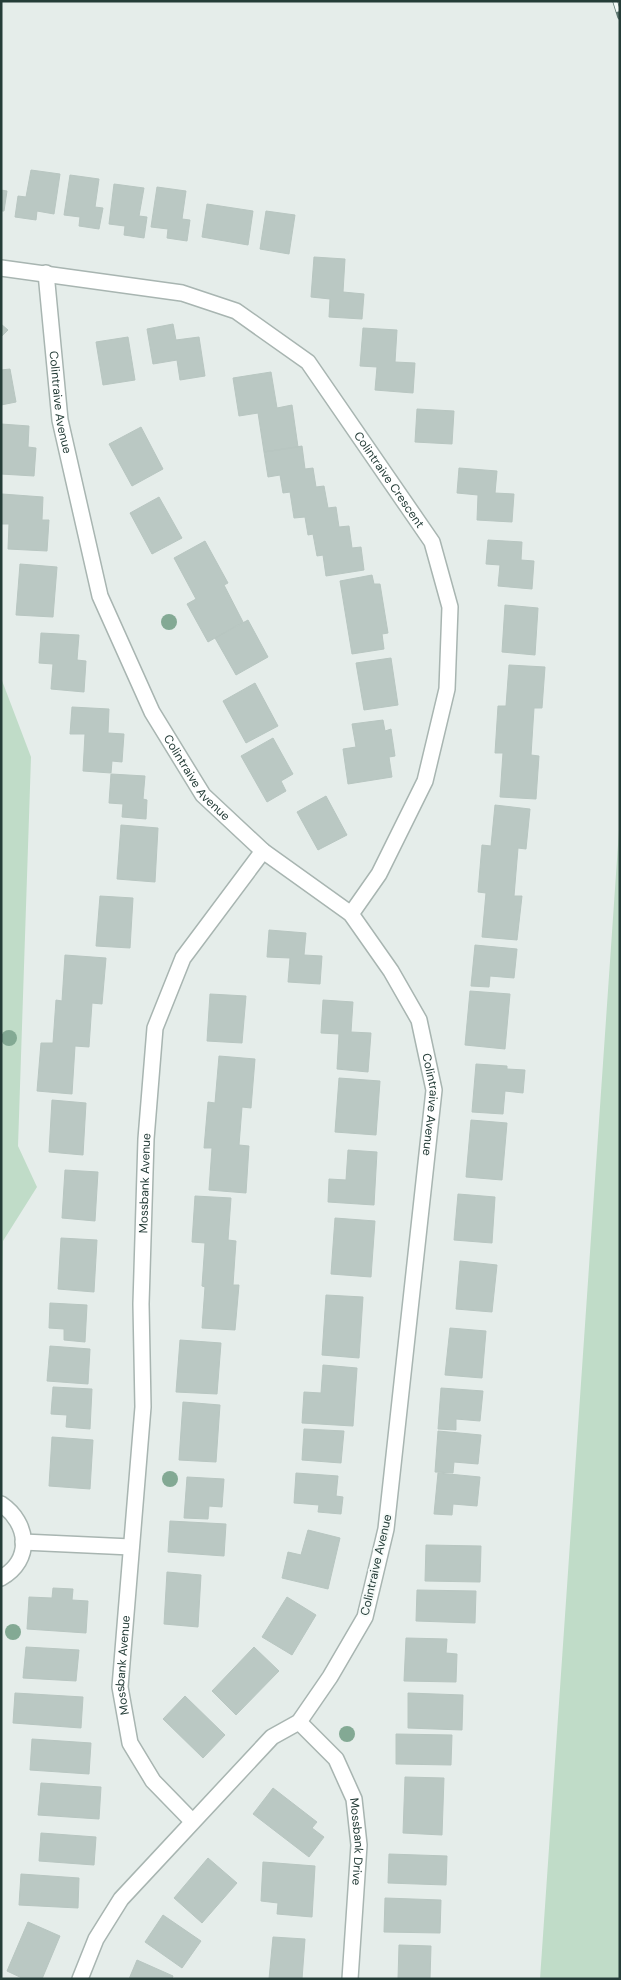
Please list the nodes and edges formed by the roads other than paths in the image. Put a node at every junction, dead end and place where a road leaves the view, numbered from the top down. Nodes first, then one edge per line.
1 (1, 268) edge
2 (46, 273) junction
3 (263, 851) junction
4 (351, 914) junction
5 (1, 1504) edge
6 (23, 1542) junction
7 (131, 1547) junction
8 (1, 1578) edge
9 (300, 1722) junction
10 (192, 1821) junction
11 (80, 1979) edge
12 (350, 1979) edge

1 - 2 street, Colintraive Crescent
2 - 3 street, Colintraive Avenue
2 - 4 street, Colintraive Crescent
3 - 4 street, Colintraive Avenue
3 - 7 street, Mossbank Avenue
4 - 9 street, Colintraive Avenue
5 - 6 street
6 - 7 street
6 - 8 street
7 - 10 street, Mossbank Avenue
9 - 10 street, Colintraive Avenue
9 - 12 street, Mossbank Drive
10 - 11 street, Colintraive Avenue

